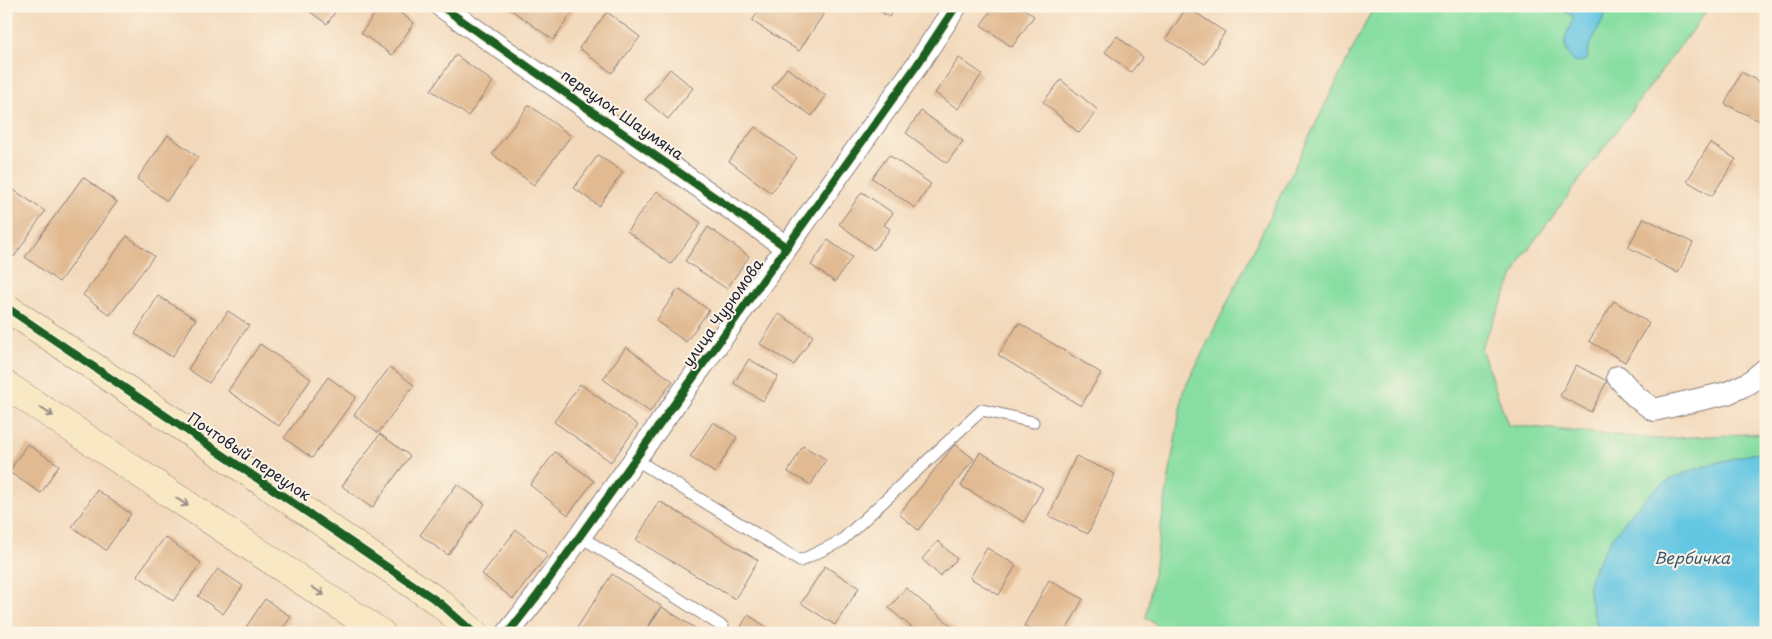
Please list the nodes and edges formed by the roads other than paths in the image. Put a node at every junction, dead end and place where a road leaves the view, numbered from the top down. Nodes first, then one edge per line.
1 (441, 6) edge
2 (956, 6) edge
3 (786, 247) junction
4 (6, 307) edge
5 (1766, 369) edge
6 (1618, 377) dead end
7 (6, 385) edge
8 (1033, 422) dead end
9 (635, 459) junction
10 (580, 536) junction
11 (723, 627) dead end
12 (381, 633) edge
13 (474, 633) edge
14 (508, 633) edge

1 - 3 street, переулок Шаумяна
2 - 3 street, улица Чурюмова
3 - 9 street, улица Чурюмова
4 - 13 street, Почтовый переулок
5 - 6 street
7 -> 12 street
8 - 9 lane
9 - 10 street, улица Чурюмова
10 - 11 lane
10 - 14 street, улица Чурюмова

